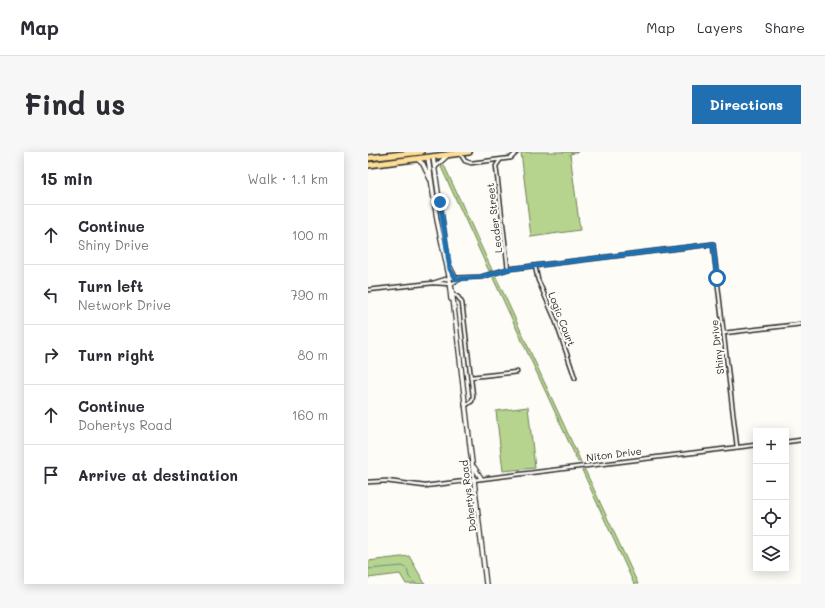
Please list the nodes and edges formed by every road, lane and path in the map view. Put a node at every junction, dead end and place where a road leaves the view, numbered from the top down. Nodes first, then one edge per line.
1 (421, 152) edge
2 (469, 152) edge
3 (517, 152) edge
4 (408, 153) edge
5 (460, 153) edge
6 (449, 154) junction
7 (431, 157) junction
8 (368, 158) edge
9 (418, 159) junction
10 (500, 160) junction
11 (490, 161) junction
12 (368, 165) edge
13 (496, 166) junction
14 (435, 167) junction
15 (432, 184) junction
16 (447, 254) junction
17 (447, 261) junction
18 (535, 266) junction
19 (508, 269) junction
20 (449, 278) junction
21 (458, 279) junction
22 (434, 283) junction
23 (449, 284) junction
24 (368, 290) edge
25 (452, 294) junction
26 (454, 311) junction
27 (801, 324) edge
28 (724, 333) junction
29 (517, 372) dead end
30 (471, 377) junction
31 (575, 378) dead end
32 (465, 406) junction
33 (469, 434) junction
34 (801, 440) edge
35 (789, 442) edge
36 (753, 445) edge
37 (737, 447) junction
38 (481, 478) junction
39 (474, 479) junction
40 (368, 482) edge
41 (486, 584) edge

1 - 4 highway
2 - 5 highway
3 - 10 street
4 - 8 highway
5 - 6 highway
5 - 11 street
6 - 7 highway
6 - 14 main road
7 - 9 highway
7 - 14 main road, Dohertys Road
7 - 15 main road, Dohertys Road
9 - 12 highway
9 - 15 main road
10 - 11 street
10 - 13 street
11 - 13 street
13 - 19 street, Leader Street
14 - 16 main road, Dohertys Road
15 - 17 main road, Dohertys Road
16 - 17 main road, Dohertys Road
16 - 21 main road
17 - 20 main road, Dohertys Road
18 - 19 street
18 - 28 street, Shiny Drive
18 - 31 street, Logic Court
19 - 21 street
20 - 21 street
20 - 22 street
20 - 23 main road, Dohertys Road
21 - 23 street
22 - 23 street
22 - 24 street
23 - 25 main road, Dohertys Road
23 - 26 main road, Dohertys Road
25 - 26 main road, Dohertys Road
25 - 30 street, Dohertys Road
26 - 32 main road, Dohertys Road
27 - 28 street
28 - 37 street, Shiny Drive
29 - 30 street
30 - 32 street, Dohertys Road
32 - 33 main road, Dohertys Road
33 - 38 main road
33 - 39 main road, Dohertys Road
34 - 35 street
36 - 37 street, Niton Drive
37 - 38 street, Niton Drive
38 - 39 street, Niton Drive
39 - 40 street, Niton Drive
39 - 41 main road, Dohertys Road

